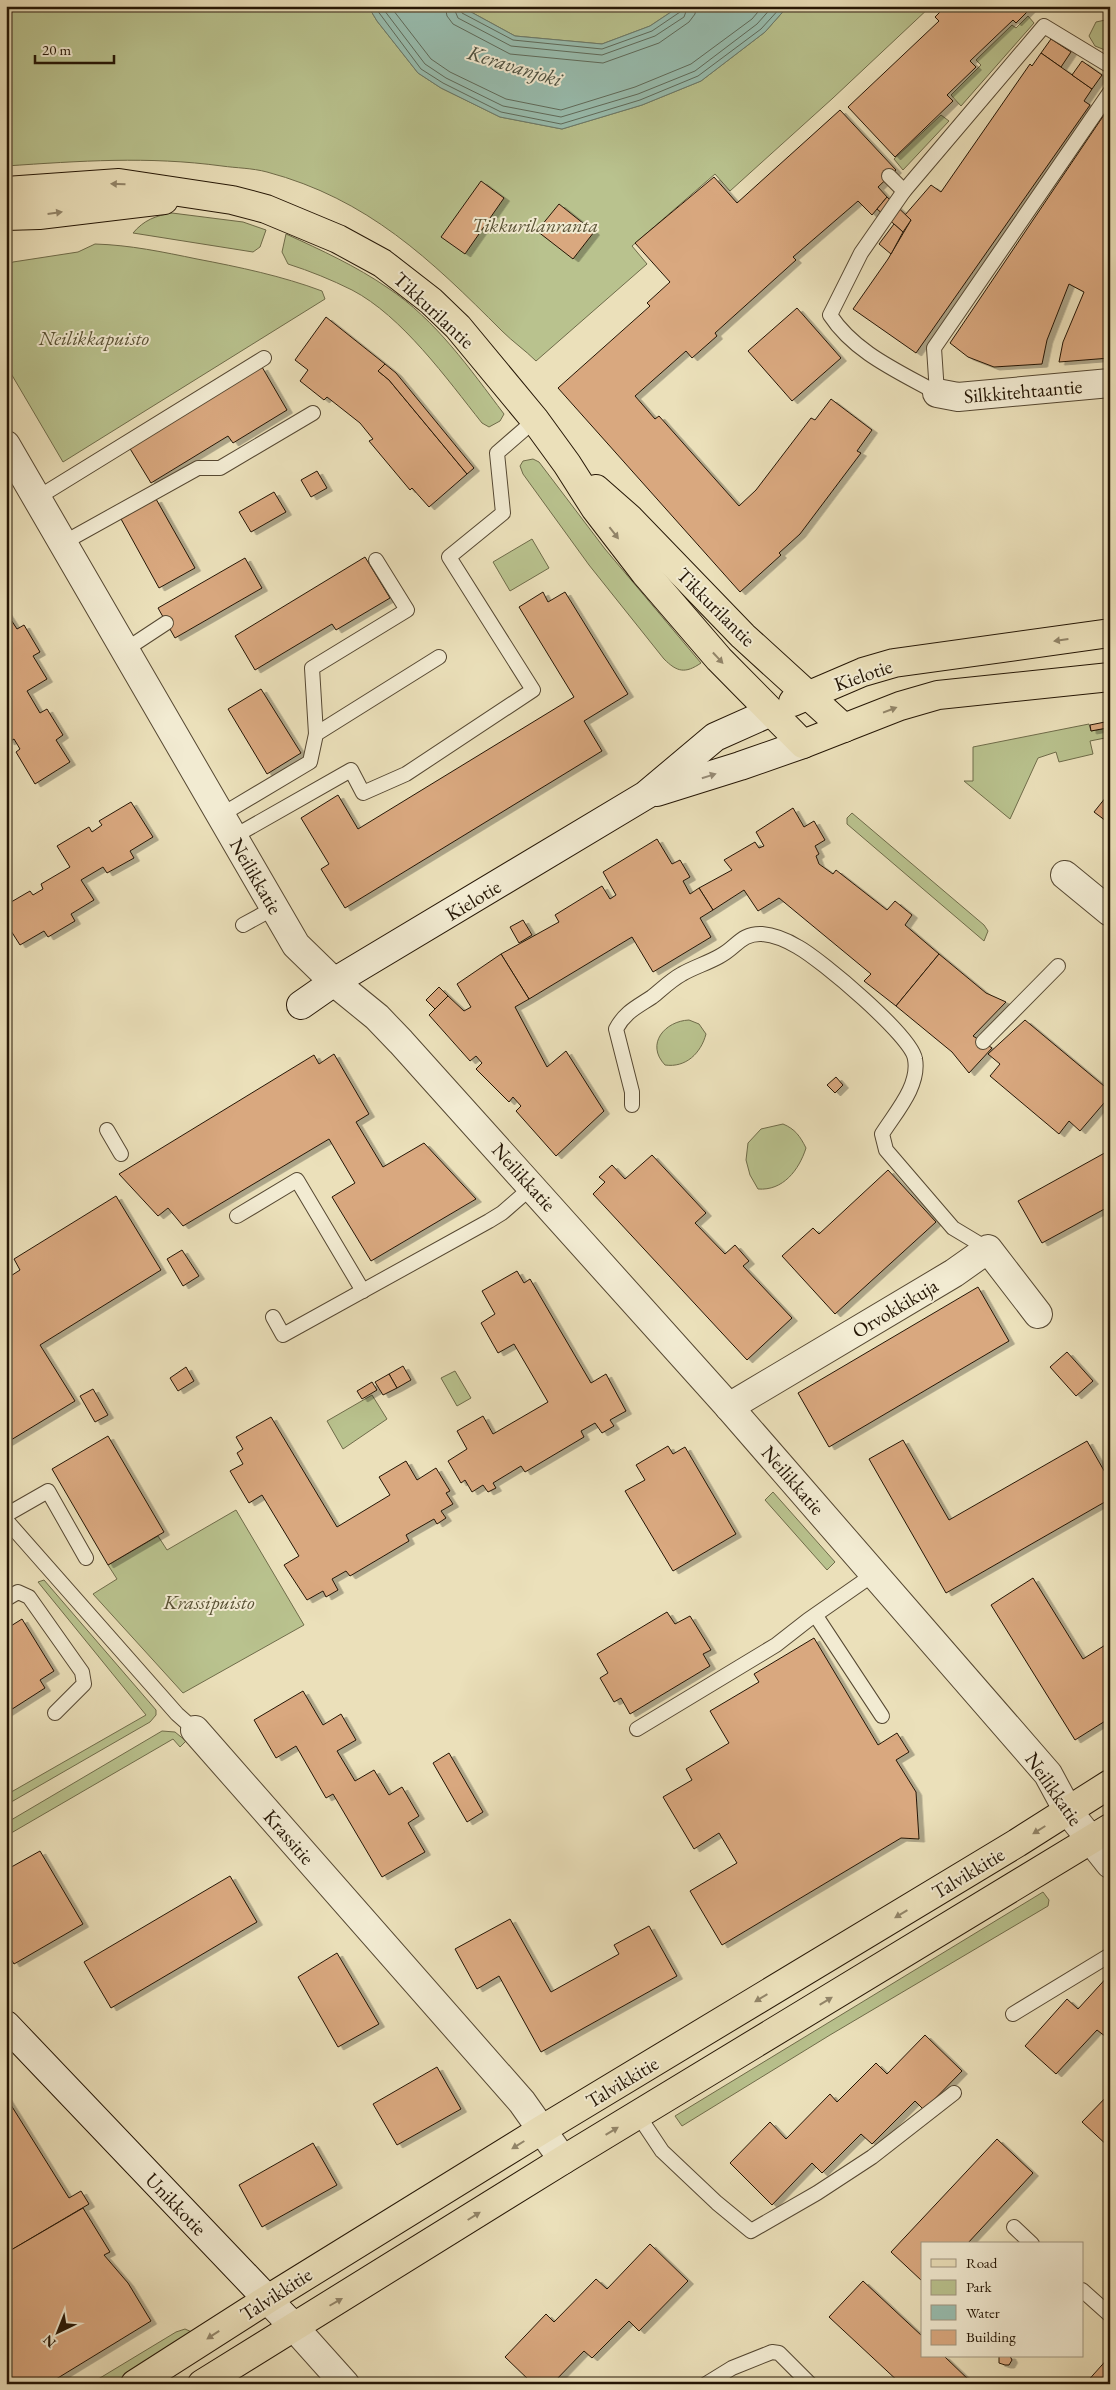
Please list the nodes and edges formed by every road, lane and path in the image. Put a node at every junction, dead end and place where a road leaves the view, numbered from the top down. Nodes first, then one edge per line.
1 (1110, 66) edge
2 (1110, 92) edge
3 (889, 176) dead end
4 (6, 191) edge
5 (904, 191) junction
6 (201, 196) junction
7 (6, 216) edge
8 (264, 358) dead end
9 (1110, 383) edge
10 (937, 393) junction
11 (313, 413) dead end
12 (535, 420) junction
13 (6, 445) edge
14 (567, 464) junction
15 (37, 498) junction
16 (62, 543) junction
17 (376, 560) dead end
18 (166, 623) dead end
19 (1110, 633) edge
20 (125, 650) junction
21 (439, 657) dead end
22 (1110, 677) edge
23 (808, 695) junction
24 (771, 712) junction
25 (844, 728) junction
26 (316, 734) junction
27 (803, 744) junction
28 (646, 795) junction
29 (227, 826) junction
30 (1065, 875) dead end
31 (274, 908) junction
32 (1110, 912) edge
33 (244, 925) dead end
34 (1058, 966) dead end
35 (334, 982) junction
36 (300, 1006) dead end
37 (983, 1042) dead end
38 (632, 1105) dead end
39 (107, 1130) dead end
40 (121, 1154) dead end
41 (533, 1186) junction
42 (236, 1216) dead end
43 (988, 1249) junction
44 (363, 1291) junction
45 (1038, 1314) dead end
46 (272, 1317) dead end
47 (729, 1407) junction
48 (6, 1515) edge
49 (6, 1520) edge
50 (86, 1558) dead end
51 (874, 1574) junction
52 (6, 1599) edge
53 (816, 1616) junction
54 (54, 1712) dead end
55 (882, 1716) dead end
56 (637, 1729) dead end
57 (195, 1730) joint
58 (1110, 1784) edge
59 (1068, 1811) junction
60 (1100, 1834) edge
61 (1110, 1864) edge
62 (1110, 1955) edge
63 (1013, 2014) dead end
64 (6, 2025) edge
65 (954, 2093) dead end
66 (638, 2115) junction
67 (543, 2130) junction
68 (564, 2160) junction
69 (1014, 2227) dead end
70 (1030, 2242) edge
71 (1084, 2292) edge
72 (268, 2299) junction
73 (1110, 2315) edge
74 (293, 2326) junction
75 (135, 2384) edge
76 (202, 2384) edge
77 (346, 2384) edge
78 (706, 2384) edge
79 (810, 2384) edge

1 - 5 lane
2 - 10 lane
3 - 5 lane
6 -> 4 main road, Tikkurilantie
5 - 10 lane
7 -> 6 main road, Tikkurilantie
6 - 12 main road, Tikkurilantie
8 - 15 lane
9 - 10 street, Silkkitehtaantie
11 - 16 lane
12 - 14 main road, Tikkurilantie
12 - 29 lane
13 - 15 street, Neilikkatie
14 - 23 main road, Tikkurilantie
14 -> 24 main road, Tikkurilantie
15 - 16 street, Neilikkatie
16 - 20 street, Neilikkatie
17 - 26 lane
18 - 20 lane
19 -> 23 main road, Kielotie
20 - 29 street, Neilikkatie
21 - 26 lane
25 -> 22 main road, Kielotie
23 - 24 main road, Kielotie
23 - 25 main road, Tikkurilantie
24 - 27 main road, Tikkurilantie
24 - 28 street, Kielotie
25 - 27 main road, Kielotie
26 - 29 lane
28 -> 27 street, Kielotie
28 - 35 street, Kielotie
29 - 31 street, Neilikkatie
30 - 32 street
31 - 33 lane
31 - 35 street, Neilikkatie
34 - 37 lane
35 - 36 street, Kielotie
35 - 41 street, Neilikkatie
38 - 43 lane
39 - 40 lane
41 - 44 lane
41 - 47 street, Neilikkatie
42 - 44 lane
43 - 45 street
43 - 47 street, Orvokkikuja
44 - 46 lane
47 - 51 street, Neilikkatie
48 - 50 lane
49 - 57 lane, Krassitie
51 - 53 lane
51 - 59 street, Neilikkatie
52 - 54 lane
53 - 55 lane
53 - 56 lane
57 - 67 street, Krassitie
58 - 59 main road, Talvikkitie
59 - 60 street, Neilikkatie
59 -> 67 main road, Talvikkitie
60 - 61 street, Neilikkatie
66 -> 60 main road, Talvikkitie
62 - 63 lane
64 - 72 street, Unikkotie
65 - 66 lane
68 -> 66 main road, Talvikkitie
67 - 68 street, Krassitie
67 -> 72 main road, Talvikkitie
74 -> 68 main road, Talvikkitie
69 - 70 lane
71 - 73 lane
72 - 74 street, Unikkotie
72 -> 75 main road, Talvikkitie
74 - 76 main road, Talvikkitie
74 - 77 street, Unikkotie
78 - 79 lane

